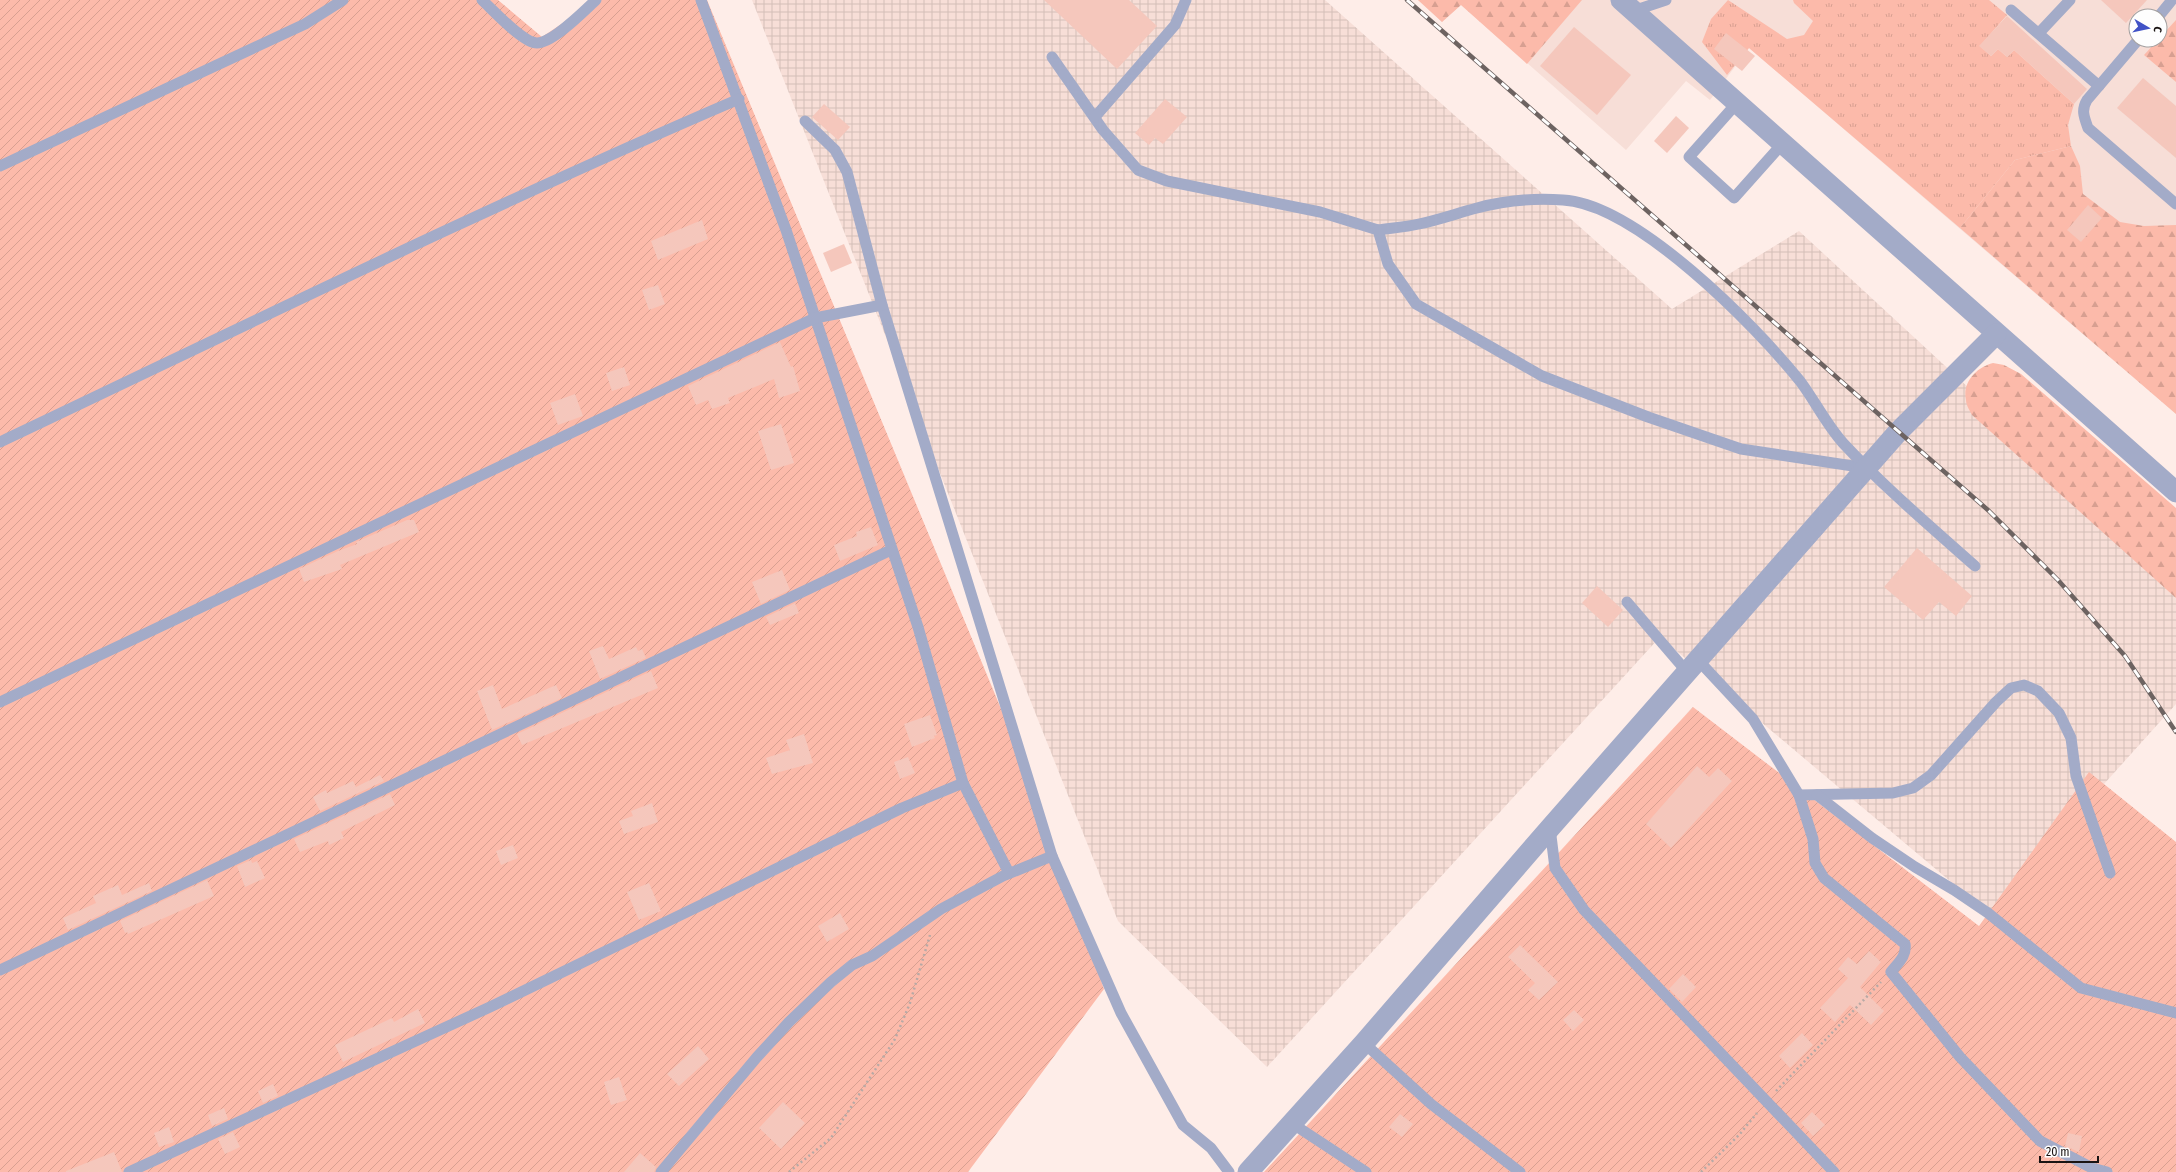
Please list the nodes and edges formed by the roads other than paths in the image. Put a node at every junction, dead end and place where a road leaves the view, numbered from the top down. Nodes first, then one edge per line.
1 (343, 0) edge
2 (482, 0) edge
3 (596, 0) edge
4 (701, 0) edge
5 (1186, 0) edge
6 (1666, 0) edge
7 (2070, 0) edge
8 (2172, 0) edge
9 (1627, 5) edge
10 (2166, 8) edge
11 (2011, 10) dead end
12 (2039, 33) junction
13 (2131, 48) edge
14 (1052, 57) dead end
15 (2099, 86) junction
16 (739, 99) junction
17 (1738, 103) junction
18 (1095, 117) junction
19 (805, 121) dead end
20 (1783, 143) junction
21 (0, 166) edge
22 (2176, 204) edge
23 (1378, 230) junction
24 (882, 305) junction
25 (815, 318) junction
26 (1996, 334) junction
27 (0, 442) edge
28 (1866, 468) junction
29 (2176, 492) edge
30 (891, 550) junction
31 (1975, 566) dead end
32 (1626, 602) dead end
33 (1693, 666) junction
34 (0, 702) edge
35 (963, 783) junction
36 (1799, 795) junction
37 (1818, 795) junction
38 (1550, 828) junction
39 (1052, 856) junction
40 (1009, 873) junction
41 (2110, 873) dead end
42 (0, 970) edge
43 (2176, 1013) edge
44 (1364, 1043) junction
45 (1293, 1124) junction
46 (129, 1172) edge
47 (661, 1172) edge
48 (1229, 1172) edge
49 (1248, 1172) edge
50 (1366, 1172) edge
51 (1520, 1172) edge
52 (1834, 1172) edge
53 (2107, 1172) edge

1 - 21 lane
2 - 3 lane
4 - 16 lane
5 - 18 lane
6 - 9 lane
7 - 12 lane
8 - 10 lane
9 - 17 street
11 - 12 lane
12 - 15 lane
13 - 15 lane
14 - 18 lane
15 - 22 lane
16 - 25 lane
16 - 27 lane
17 - 20 street
17 - 20 lane
18 - 23 lane
19 - 24 lane
20 - 26 street
23 - 28 lane
23 - 28 lane
24 - 25 lane
24 - 39 lane
25 - 30 lane
25 - 34 lane
26 - 28 street
26 - 29 street
28 - 31 lane
28 - 33 street
30 - 35 lane
30 - 42 lane
32 - 33 lane
33 - 36 lane
33 - 38 street
35 - 40 lane
35 - 46 lane
36 - 37 lane
36 - 53 lane
37 - 41 lane
37 - 43 lane
38 - 44 street
38 - 52 lane
39 - 40 lane
39 - 48 lane
40 - 47 lane
44 - 45 street
44 - 51 lane
45 - 49 street
45 - 50 lane

